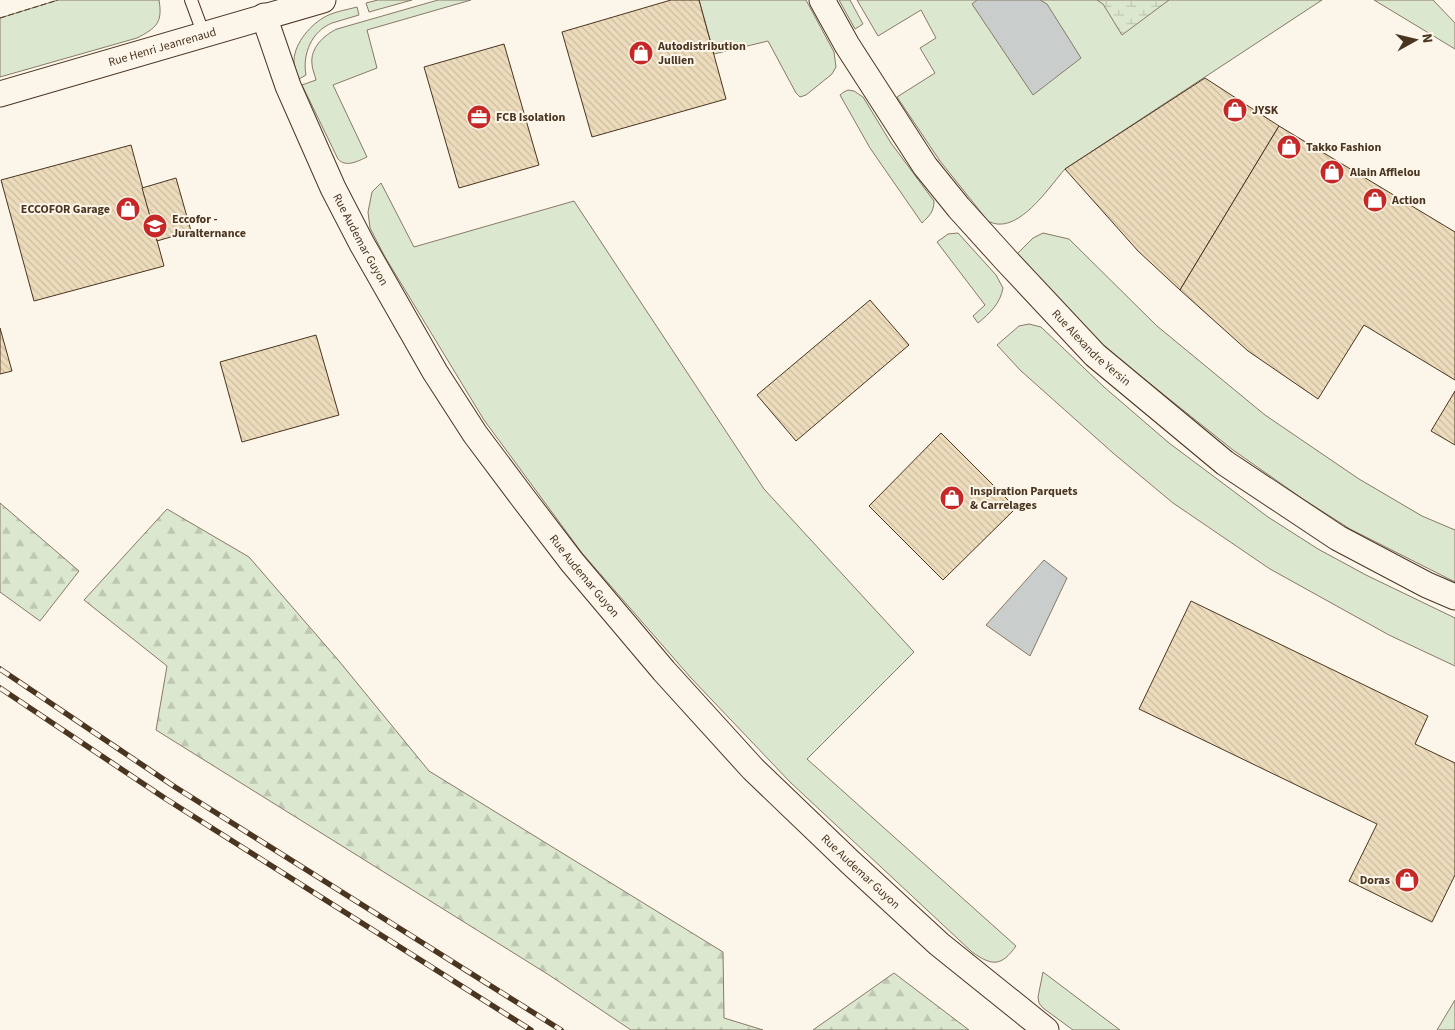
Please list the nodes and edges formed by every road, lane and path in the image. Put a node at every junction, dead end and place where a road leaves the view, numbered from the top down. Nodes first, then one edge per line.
1 (191, 0) edge
2 (323, 0) edge
3 (822, 0) edge
4 (264, 16) junction
5 (204, 35) junction
6 (0, 94) edge
7 (1455, 597) edge
8 (1046, 1030) edge

1 - 5 lane
2 - 4 street, Rue Henri Jeanrenaud
3 - 7 street, Rue Alexandre Yersin
4 - 5 street, Rue Henri Jeanrenaud
4 - 8 street, Rue Audemar Guyon
5 - 6 street, Rue Henri Jeanrenaud

